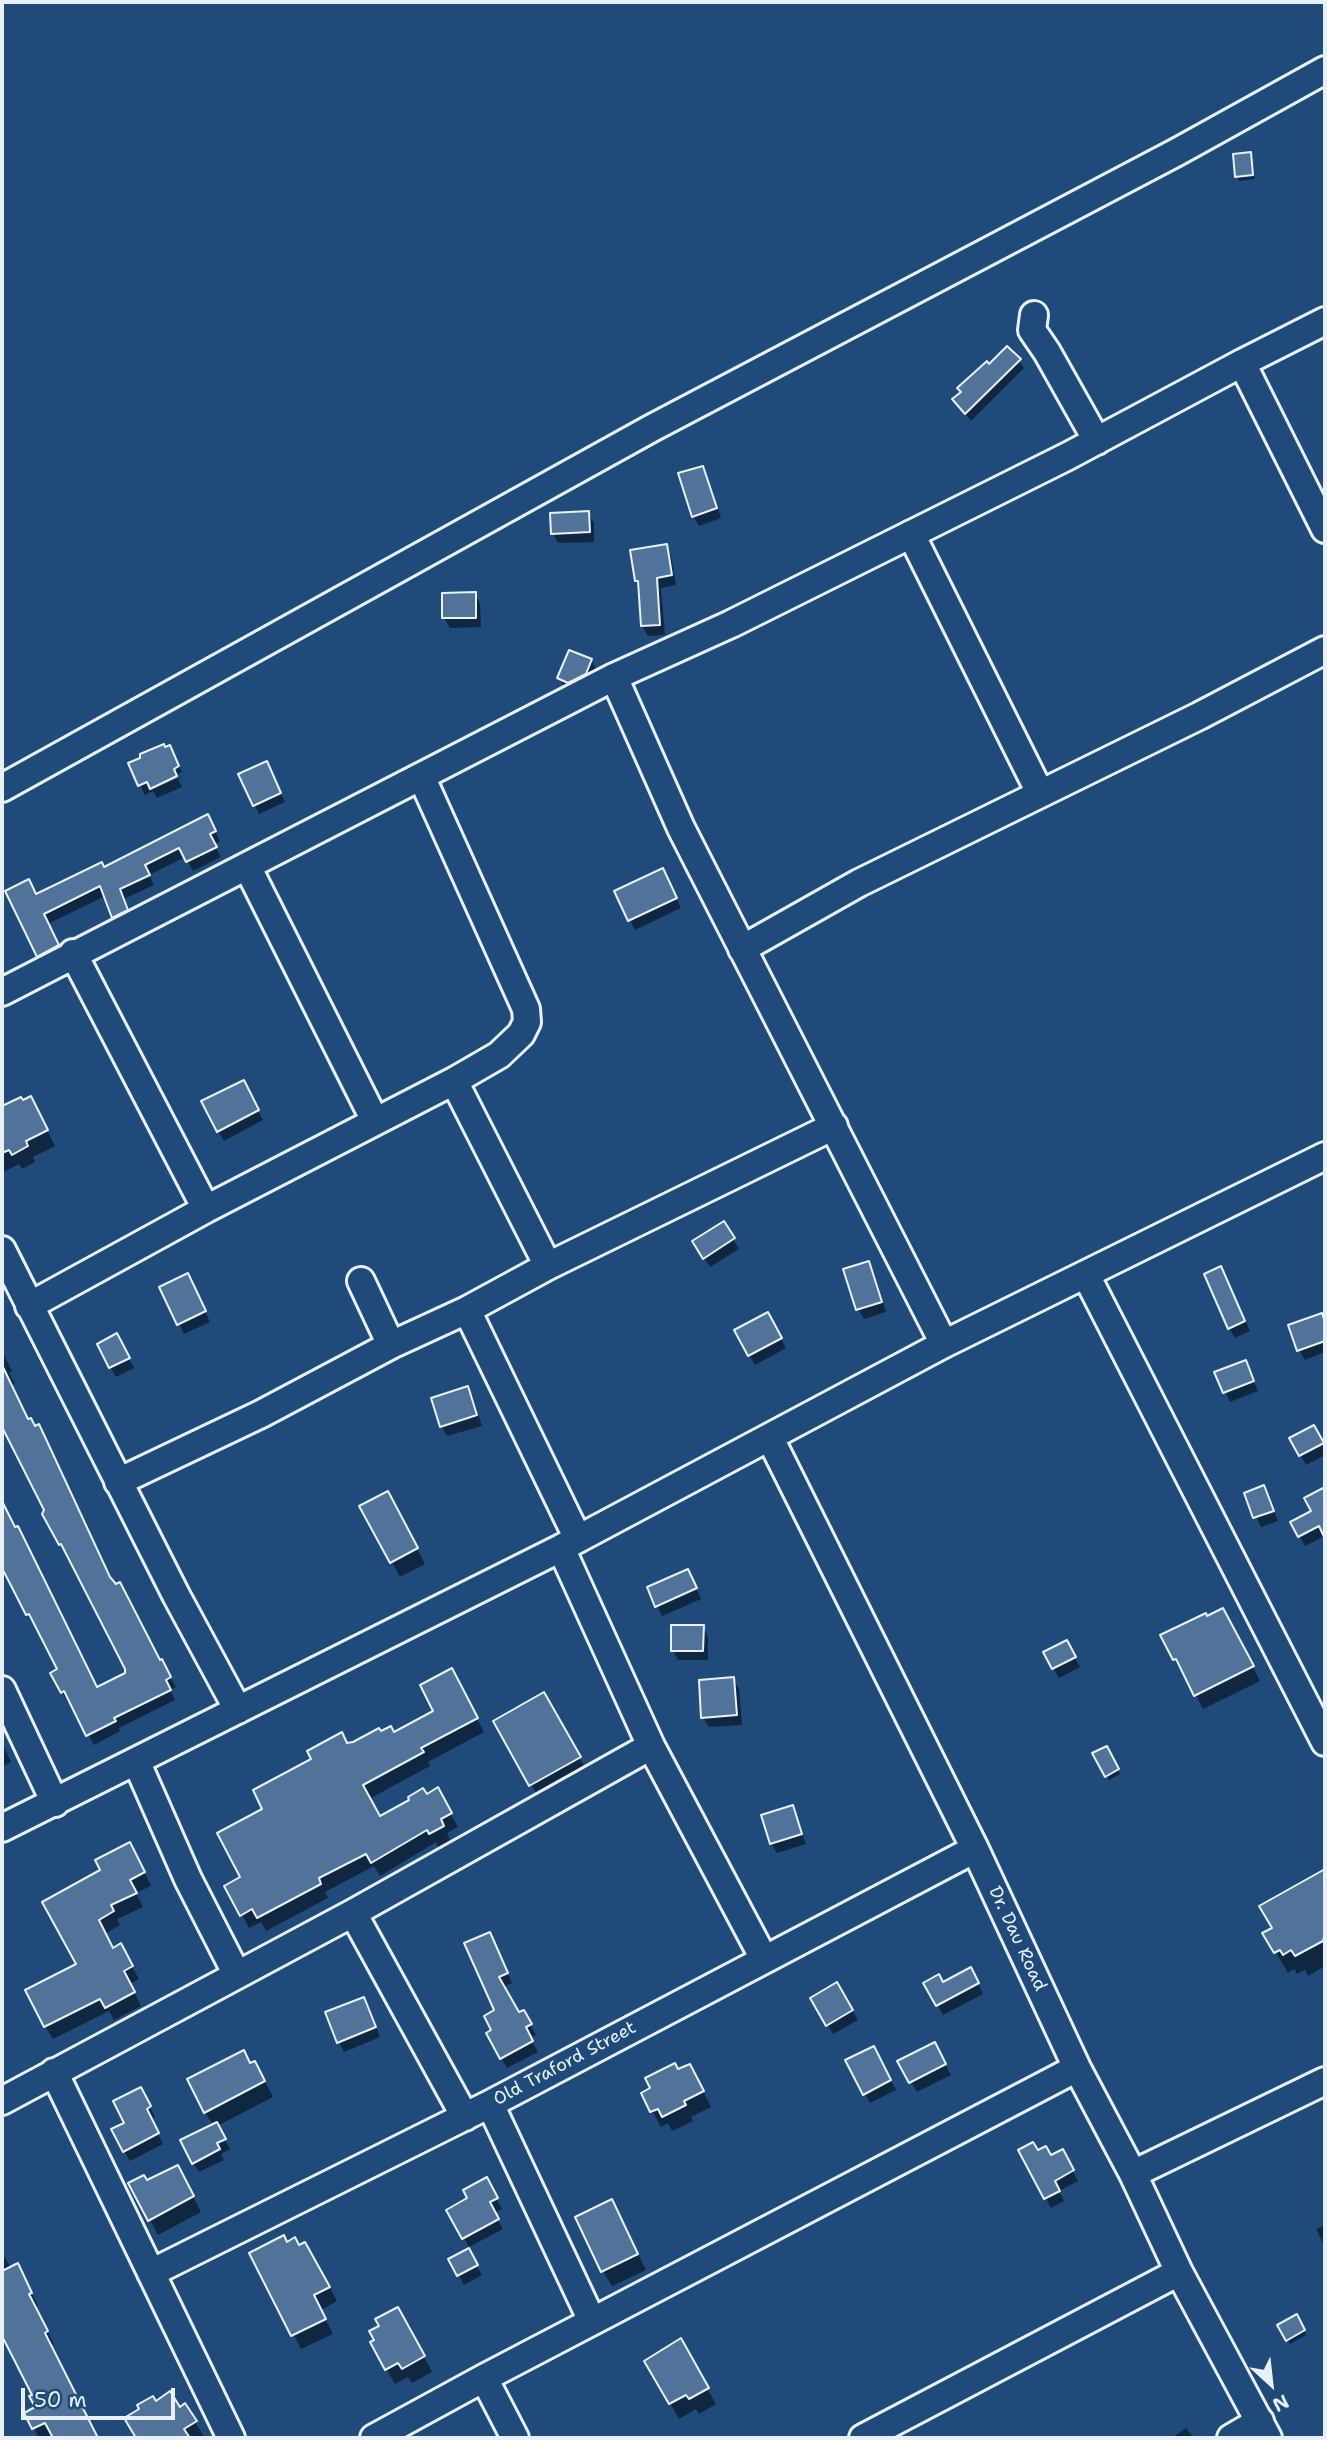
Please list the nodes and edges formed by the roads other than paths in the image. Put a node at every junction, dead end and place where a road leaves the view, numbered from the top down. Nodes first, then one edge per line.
1 (1325, 69) edge
2 (1034, 315) dead end
3 (1325, 321) edge
4 (1242, 362) junction
5 (1097, 441) junction
6 (1325, 529) edge
7 (911, 534) junction
8 (1325, 650) edge
9 (614, 677) junction
10 (422, 778) junction
11 (2, 788) edge
12 (1040, 793) junction
13 (247, 866) junction
14 (741, 948) junction
15 (73, 953) junction
16 (2, 992) edge
17 (454, 1081) junction
18 (374, 1121) junction
19 (834, 1126) junction
20 (1325, 1156) edge
21 (206, 1209) junction
22 (2, 1250) edge
23 (548, 1266) junction
24 (1086, 1275) junction
25 (361, 1282) dead end
26 (29, 1306) junction
27 (467, 1310) junction
28 (944, 1343) junction
29 (391, 1345) junction
30 (770, 1438) junction
31 (118, 1482) junction
32 (570, 1543) junction
33 (2, 1690) edge
34 (238, 1710) junction
35 (1325, 1742) edge
36 (651, 1746) junction
37 (136, 1763) junction
38 (55, 1803) junction
39 (2, 1828) edge
40 (975, 1849) junction
41 (353, 1913) junction
42 (764, 1959) junction
43 (237, 1975) junction
44 (1077, 2068) junction
45 (54, 2072) junction
46 (1325, 2081) edge
47 (2, 2101) edge
48 (490, 2104) junction
49 (465, 2117) junction
50 (1133, 2175) junction
51 (1179, 2272) junction
52 (151, 2273) junction
53 (592, 2321) junction
54 (484, 2378) junction
55 (1264, 2430) edge
56 (231, 2438) edge
57 (374, 2438) edge
58 (515, 2438) edge
59 (863, 2438) edge
60 (1231, 2438) edge

1 - 11 street
2 - 5 street
3 - 4 street
4 - 5 street
4 - 6 street
5 - 7 street
7 - 9 street
7 - 12 street
8 - 12 street
9 - 10 street
9 - 14 street
10 - 13 street
10 - 17 street
12 - 14 street
13 - 15 street
13 - 18 street
14 - 19 street
15 - 16 street
15 - 21 street
17 - 18 street
17 - 23 street
18 - 21 street
19 - 23 street
19 - 28 street
20 - 24 street
21 - 26 street
22 - 26 street
23 - 27 street
24 - 28 street
24 - 35 street
25 - 29 street
26 - 31 street
27 - 29 street
27 - 32 street
28 - 30 street
29 - 31 street
30 - 32 street
30 - 40 street, Dr. Dau Road
31 - 34 street
32 - 34 street
32 - 36 street
33 - 38 street
34 - 37 street
36 - 41 street
36 - 42 street
37 - 38 street
37 - 43 street
38 - 39 street
40 - 42 street, Old Traford Street
40 - 44 street, Dr. Dau Road
41 - 43 street
41 - 49 street
42 - 48 street, Old Traford Street
43 - 45 street
44 - 50 street, Dr. Dau Road
44 - 53 street
45 - 47 street
45 - 52 street
46 - 50 street
48 - 49 street, Old Traford Street
48 - 53 street
49 - 52 street, Old Traford Street
50 - 51 street, Dr. Dau Road
51 - 55 street, Dr. Dau Road
51 - 59 street
52 - 56 street
53 - 54 street
54 - 57 street
54 - 58 street
55 - 60 street

